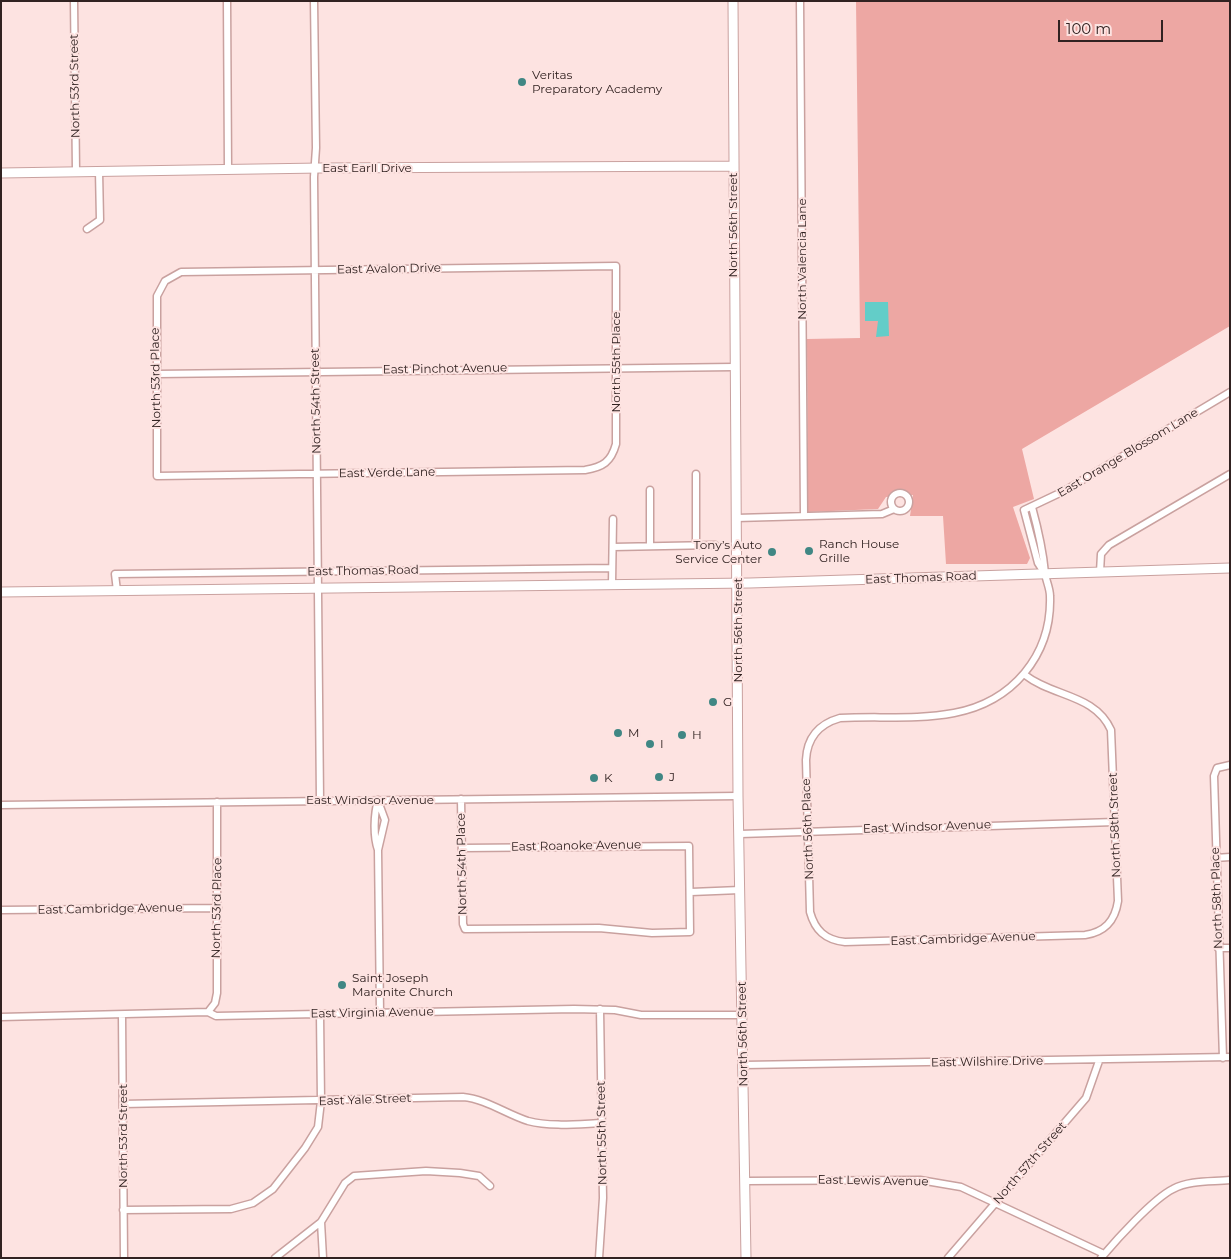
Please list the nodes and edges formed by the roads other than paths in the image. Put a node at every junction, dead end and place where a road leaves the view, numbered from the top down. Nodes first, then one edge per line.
1 (74, 1) edge
2 (227, 1) edge
3 (314, 1) edge
4 (733, 1) edge
5 (800, 1) edge
6 (733, 166) junction
7 (314, 168) junction
8 (228, 169) junction
9 (76, 171) junction
10 (99, 171) junction
11 (1, 173) edge
12 (87, 229) dead end
13 (616, 266) joint
14 (314, 270) junction
15 (165, 281) joint
16 (616, 367) junction
17 (734, 367) junction
18 (316, 371) junction
19 (157, 374) junction
20 (1230, 392) edge
21 (612, 458) joint
22 (317, 474) junction
23 (696, 474) dead end
24 (1230, 474) edge
25 (157, 476) joint
26 (650, 490) dead end
27 (1032, 507) junction
28 (894, 509) dead end
29 (804, 516) junction
30 (736, 518) junction
31 (613, 519) dead end
32 (696, 545) junction
33 (715, 545) dead end
34 (650, 546) junction
35 (613, 547) junction
36 (611, 568) junction
37 (1230, 568) edge
38 (319, 572) junction
39 (1100, 572) junction
40 (1045, 574) junction
41 (738, 583) junction
42 (612, 584) junction
43 (319, 588) junction
44 (117, 591) junction
45 (1, 592) edge
46 (1025, 675) junction
47 (1230, 765) edge
48 (738, 796) junction
49 (461, 799) junction
50 (320, 800) junction
51 (378, 800) junction
52 (217, 802) junction
53 (1, 805) edge
54 (1115, 822) junction
55 (808, 831) junction
56 (740, 834) junction
57 (462, 848) junction
58 (1230, 857) edge
59 (1215, 858) junction
60 (740, 890) junction
61 (691, 892) junction
62 (218, 908) junction
63 (1, 910) edge
64 (1110, 923) joint
65 (816, 929) joint
66 (1218, 948) junction
67 (1230, 948) edge
68 (600, 1009) junction
69 (208, 1012) junction
70 (380, 1013) junction
71 (320, 1014) junction
72 (122, 1015) junction
73 (743, 1015) junction
74 (1, 1017) edge
75 (1226, 1057) edge
76 (1099, 1061) junction
77 (744, 1065) junction
78 (321, 1101) junction
79 (123, 1104) junction
80 (602, 1123) junction
81 (1230, 1180) edge
82 (746, 1181) junction
83 (490, 1186) dead end
84 (995, 1202) junction
85 (123, 1210) junction
86 (321, 1222) junction
87 (1103, 1256) edge
88 (124, 1258) edge
89 (275, 1258) edge
90 (323, 1258) edge
91 (599, 1258) edge
92 (746, 1258) edge
93 (948, 1258) edge

1 - 9 street, North 53rd Street
2 - 8 street
3 - 7 street, North 54th Street
4 - 6 main road, North 56th Street
5 - 29 street, North Valencia Lane
6 - 7 main road, East Earll Drive
6 - 17 main road, North 56th Street
7 - 8 main road, East Earll Drive
7 - 14 street, North 54th Street
8 - 10 main road, East Earll Drive
9 - 10 main road, East Earll Drive
9 - 11 main road, East Earll Drive
10 - 12 street
13 - 14 street, East Avalon Drive
13 - 16 street, North 55th Place
14 - 15 street, East Avalon Drive
14 - 18 street, North 54th Street
15 - 19 street, North 53rd Place
16 - 17 street, East Pinchot Avenue
16 - 18 street, East Pinchot Avenue
16 - 21 street, North 55th Place
17 - 30 main road, North 56th Street
18 - 19 street, East Pinchot Avenue
18 - 22 street, North 54th Street
19 - 25 street, North 53rd Place
20 - 27 street, East Orange Blossom Lane
21 - 22 street, East Verde Lane
22 - 25 street, East Verde Lane
22 - 38 street, North 54th Street
23 - 32 street
24 - 39 street
26 - 34 street
27 - 40 street
27 - 40 street, East Orange Blossom Lane
28 - 29 street
29 - 30 street
30 - 41 main road, North 56th Street
31 - 35 street
32 - 33 street
32 - 34 street
34 - 35 street
35 - 36 street
36 - 38 street, East Thomas Road
36 - 42 street
37 - 39 main road, East Thomas Road
38 - 43 street, North 54th Street
38 - 44 street, East Thomas Road
39 - 40 main road, East Thomas Road
40 - 41 main road, East Thomas Road
40 - 46 street
41 - 42 main road, East Thomas Road
41 - 48 main road, North 56th Street
42 - 43 main road, East Thomas Road
43 - 44 main road, East Thomas Road
43 - 50 street, North 54th Street
44 - 45 main road, East Thomas Road
46 - 54 street, North 58th Street
46 - 55 street, North 56th Place
47 - 59 street, North 58th Place
48 - 49 street, East Windsor Avenue
48 - 56 main road, North 56th Street
49 - 51 street, East Windsor Avenue
49 - 57 street, North 54th Place
50 - 51 street, East Windsor Avenue
50 - 52 street, East Windsor Avenue
51 - 70 street
52 - 53 street, East Windsor Avenue
52 - 62 street, North 53rd Place
54 - 55 street, East Windsor Avenue
54 - 64 street, North 58th Street
55 - 56 street, East Windsor Avenue
55 - 65 street, North 56th Place
56 - 60 main road, North 56th Street
57 - 61 street, East Roanoke Avenue
57 - 61 street, North 54th Place
58 - 59 street
59 - 66 street, North 58th Place
60 - 61 street
60 - 73 main road, North 56th Street
62 - 63 street, East Cambridge Avenue
62 - 69 street, North 53rd Place
64 - 65 street, East Cambridge Avenue
66 - 67 street
66 - 75 street, North 58th Place
68 - 70 street, East Virginia Avenue
68 - 73 street, East Virginia Avenue
68 - 80 street, North 55th Street
69 - 71 street, East Virginia Avenue
69 - 72 street, East Virginia Avenue
70 - 71 street, East Virginia Avenue
71 - 78 street
72 - 74 street, East Virginia Avenue
72 - 79 street, North 53rd Street
73 - 77 main road, North 56th Street
75 - 76 street, East Wilshire Drive
76 - 77 street, East Wilshire Drive
76 - 84 street, North 57th Street
77 - 82 main road, North 56th Street
78 - 79 street, East Yale Street
78 - 80 street, East Yale Street
78 - 85 street
79 - 85 street, North 53rd Street
80 - 91 street, North 55th Street
81 - 87 street
82 - 84 street, East Lewis Avenue
82 - 92 main road, North 56th Street
83 - 86 street
84 - 87 street, East Lewis Avenue
84 - 93 street, North 57th Street
85 - 88 street, North 53rd Street
86 - 89 street
86 - 90 street

